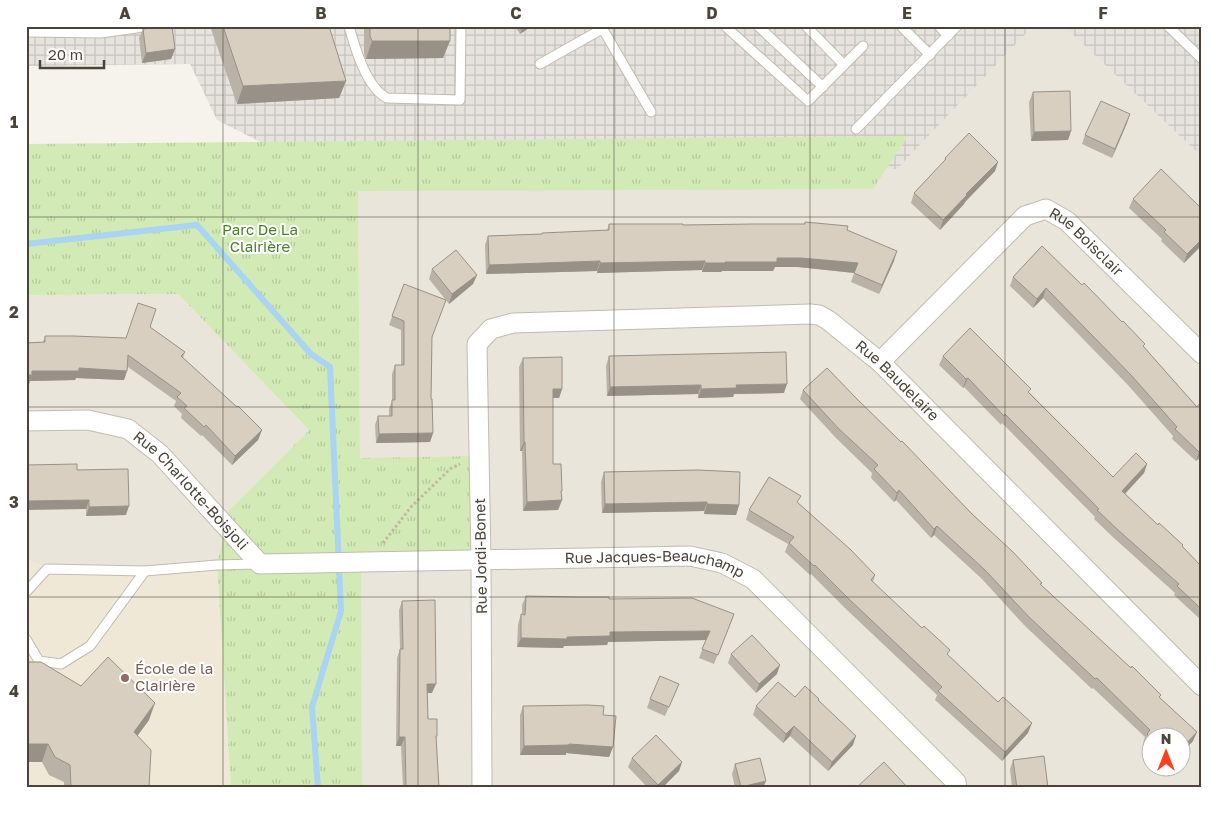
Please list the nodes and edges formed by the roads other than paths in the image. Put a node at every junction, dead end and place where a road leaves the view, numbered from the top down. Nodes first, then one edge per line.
1 (29, 26) edge
2 (150, 26) edge
3 (349, 26) edge
4 (462, 26) edge
5 (725, 26) edge
6 (758, 26) edge
7 (806, 26) edge
8 (901, 26) edge
9 (939, 26) edge
10 (957, 26) edge
11 (1168, 26) edge
12 (602, 28) edge
13 (948, 36) junction
14 (863, 46) dead end
15 (930, 54) junction
16 (1202, 59) edge
17 (540, 64) dead end
18 (844, 65) junction
19 (823, 86) junction
20 (651, 112) dead end
21 (856, 130) dead end
22 (491, 328) joint
23 (1202, 354) edge
24 (880, 362) junction
25 (26, 421) edge
26 (481, 560) junction
27 (260, 564) junction
28 (145, 570) junction
29 (26, 592) edge
30 (26, 639) edge
31 (1202, 686) edge
32 (482, 788) edge
33 (957, 788) edge

1 - 2 lane
3 - 4 lane
5 - 19 lane
6 - 19 lane
7 - 18 lane
8 - 15 lane
9 - 13 lane
10 - 13 lane
11 - 16 lane
12 - 17 lane
12 - 20 lane
13 - 15 lane
14 - 18 lane
15 - 21 lane
18 - 19 lane
22 - 24 street, Rue Baudelaire
22 - 26 street, Rue Jordi-Bonet
23 - 24 street, Rue Boisclair
24 - 31 street, Rue Baudelaire
25 - 27 street, Rue Charlotte-Boisjoli
26 - 27 street, Rue Jacques-Beauchamp
26 - 32 street, Rue Jordi-Bonet
26 - 33 street, Rue Jacques-Beauchamp
27 - 28 lane
28 - 29 lane
28 - 30 lane

